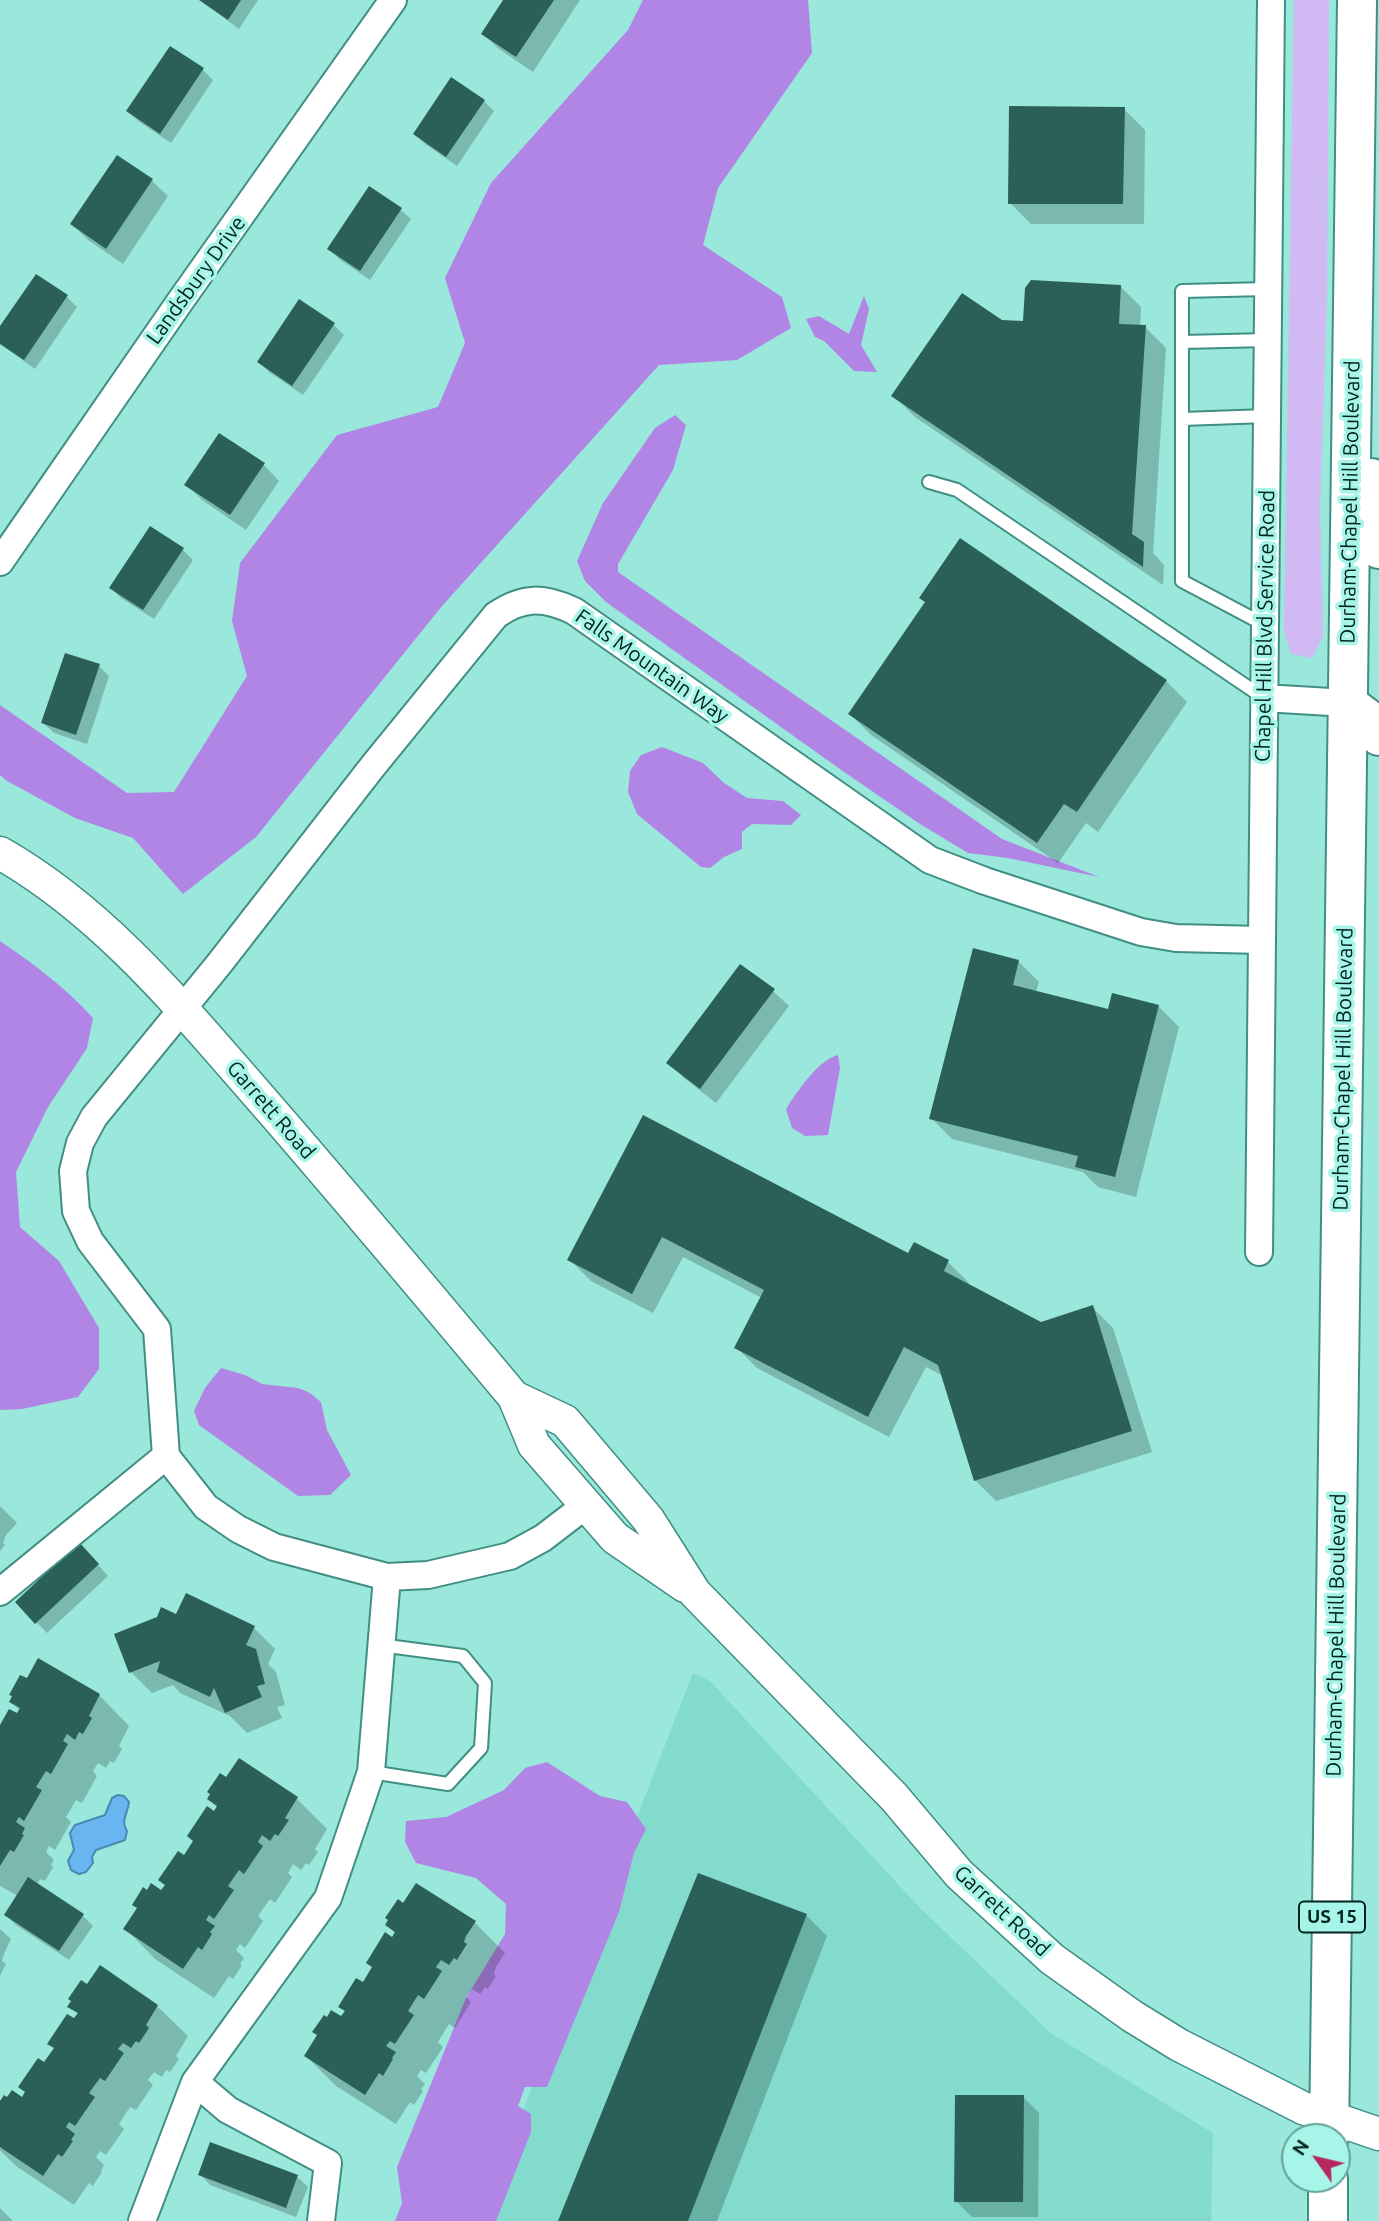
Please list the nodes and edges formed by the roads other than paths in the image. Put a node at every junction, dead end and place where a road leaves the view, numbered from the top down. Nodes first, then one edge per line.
1 (393, 0) edge
2 (1271, 0) edge
3 (1357, 0) edge
4 (1268, 289) junction
5 (1353, 319) junction
6 (1268, 340) junction
7 (1182, 342) junction
8 (1267, 416) junction
9 (1182, 419) junction
10 (929, 482) dead end
11 (1379, 549) edge
12 (0, 562) edge
13 (1265, 625) junction
14 (1264, 698) junction
15 (1347, 703) junction
16 (1379, 736) edge
17 (0, 853) edge
18 (1262, 940) junction
19 (181, 1008) junction
20 (1259, 1252) dead end
21 (514, 1397) junction
22 (166, 1456) junction
23 (586, 1505) junction
24 (387, 1577) junction
25 (0, 1592) edge
26 (695, 1593) junction
27 (380, 1646) junction
28 (371, 1772) junction
29 (195, 2082) junction
30 (1322, 2123) edge
31 (1329, 2123) edge
32 (1351, 2130) edge
33 (1379, 2134) edge
34 (1328, 2193) edge
35 (142, 2221) edge
36 (321, 2221) edge
37 (1328, 2221) edge

1 - 12 street, Landsbury Drive
2 - 4 street, Chapel Hill Blvd Service Road
3 - 5 highway, Durham-Chapel Hill Boulevard / US 15
4 - 6 street, Chapel Hill Blvd Service Road
4 - 7 lane
5 - 11 highway
5 - 15 highway, Durham-Chapel Hill Boulevard / US 15
6 - 7 lane
6 - 8 street, Chapel Hill Blvd Service Road
7 - 9 lane
8 - 9 lane
8 - 13 street, Chapel Hill Blvd Service Road
9 - 13 lane
10 - 14 lane
13 - 14 street, Chapel Hill Blvd Service Road
14 - 15 street
14 - 18 street, Chapel Hill Blvd Service Road
15 - 16 highway
15 - 31 highway, Durham-Chapel Hill Boulevard / US 15
17 - 19 street, Garrett Road
18 - 19 street, Falls Mountain Way
18 - 20 street, Chapel Hill Blvd Service Road
19 - 21 street, Garrett Road
19 - 22 street, Falls Mountain Way
21 - 23 street, Garrett Road
21 - 26 street, Garrett Road
22 - 24 street
22 - 25 street
23 - 24 street
23 - 26 street, Garrett Road
24 - 27 street
26 - 30 street, Garrett Road
27 - 28 street
27 - 28 lane
28 - 29 street
29 - 35 street
29 - 36 street
32 - 33 street, Garrett Road
34 - 37 highway

